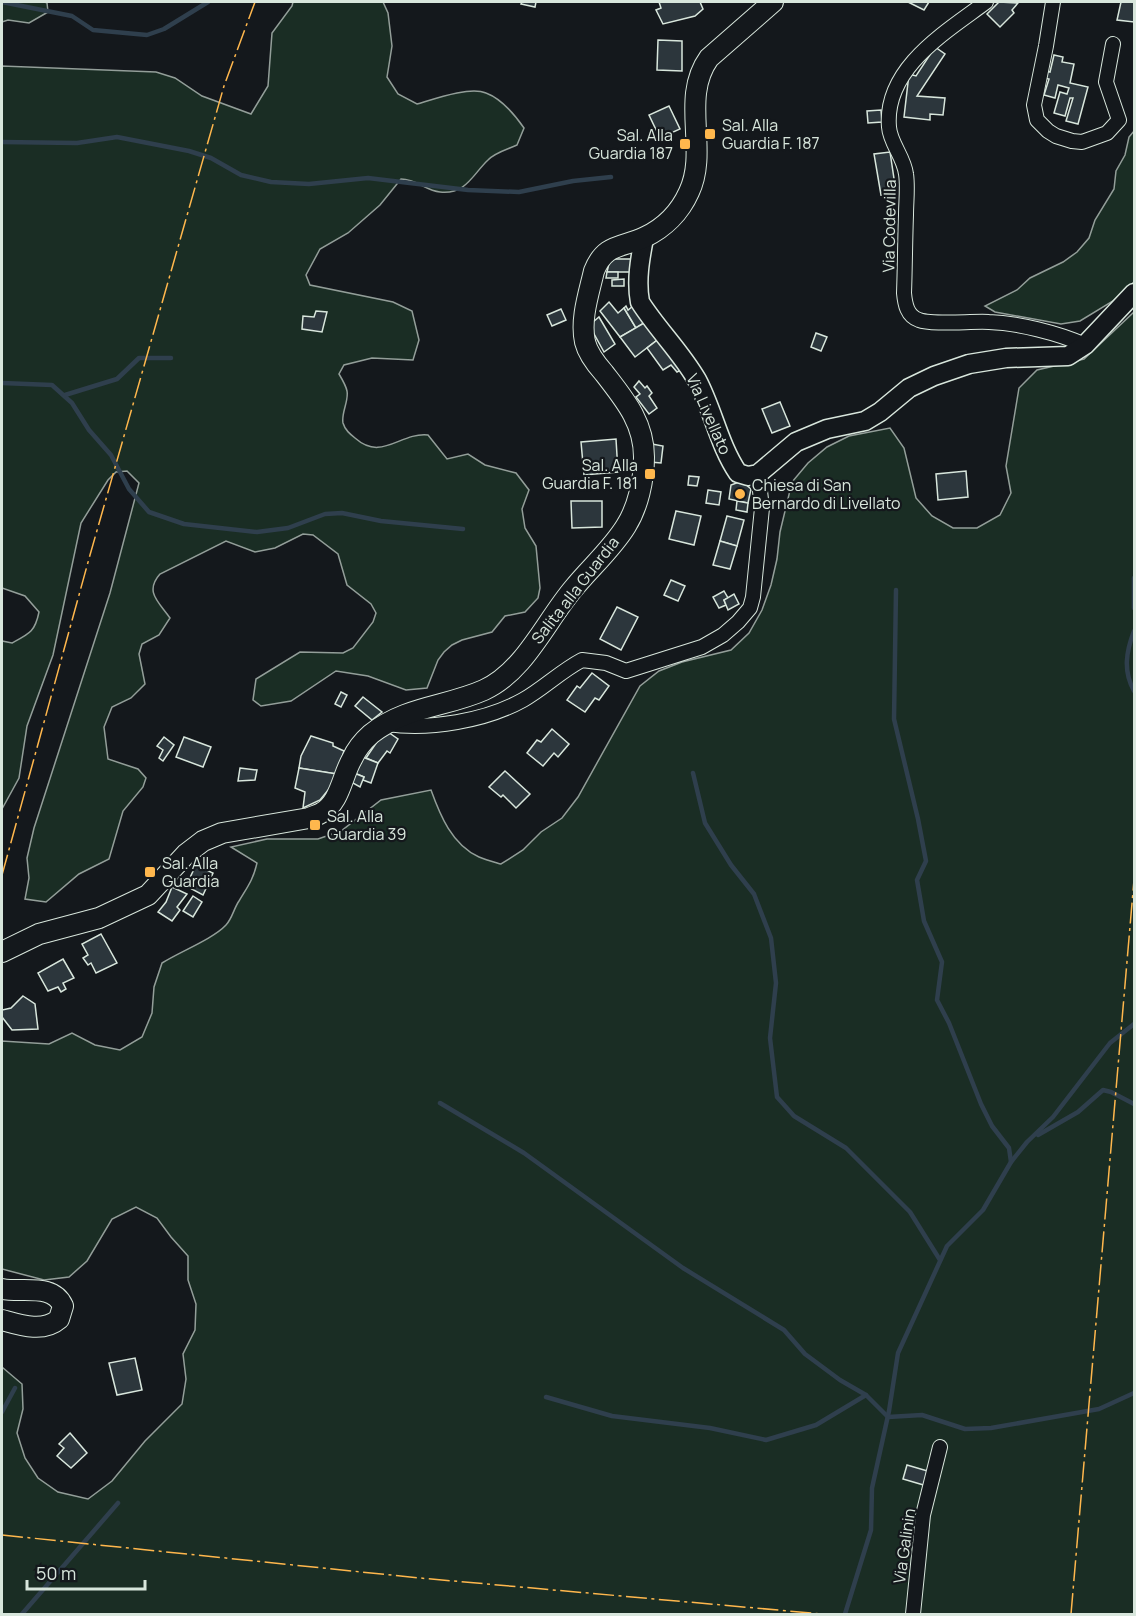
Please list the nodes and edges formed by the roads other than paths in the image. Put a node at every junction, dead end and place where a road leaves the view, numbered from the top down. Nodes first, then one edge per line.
1 (773, 2) edge
2 (986, 2) edge
3 (1053, 2) edge
4 (1113, 44) dead end
5 (644, 238) junction
6 (1134, 292) edge
7 (1085, 345) junction
8 (758, 474) junction
9 (385, 723) junction
10 (2, 952) edge
11 (2, 1289) edge
12 (2, 1320) edge
13 (940, 1447) dead end
14 (913, 1614) edge

1 - 5 main road, Salita alla Guardia
2 - 7 street, Via Codevilla
3 - 4 street
5 - 8 street, Via Livellato
5 - 9 main road, Salita alla Guardia
6 - 7 street
7 - 8 street
8 - 9 street
9 - 10 main road, Salita alla Guardia
11 - 12 main road
13 - 14 street, Via Galinin

